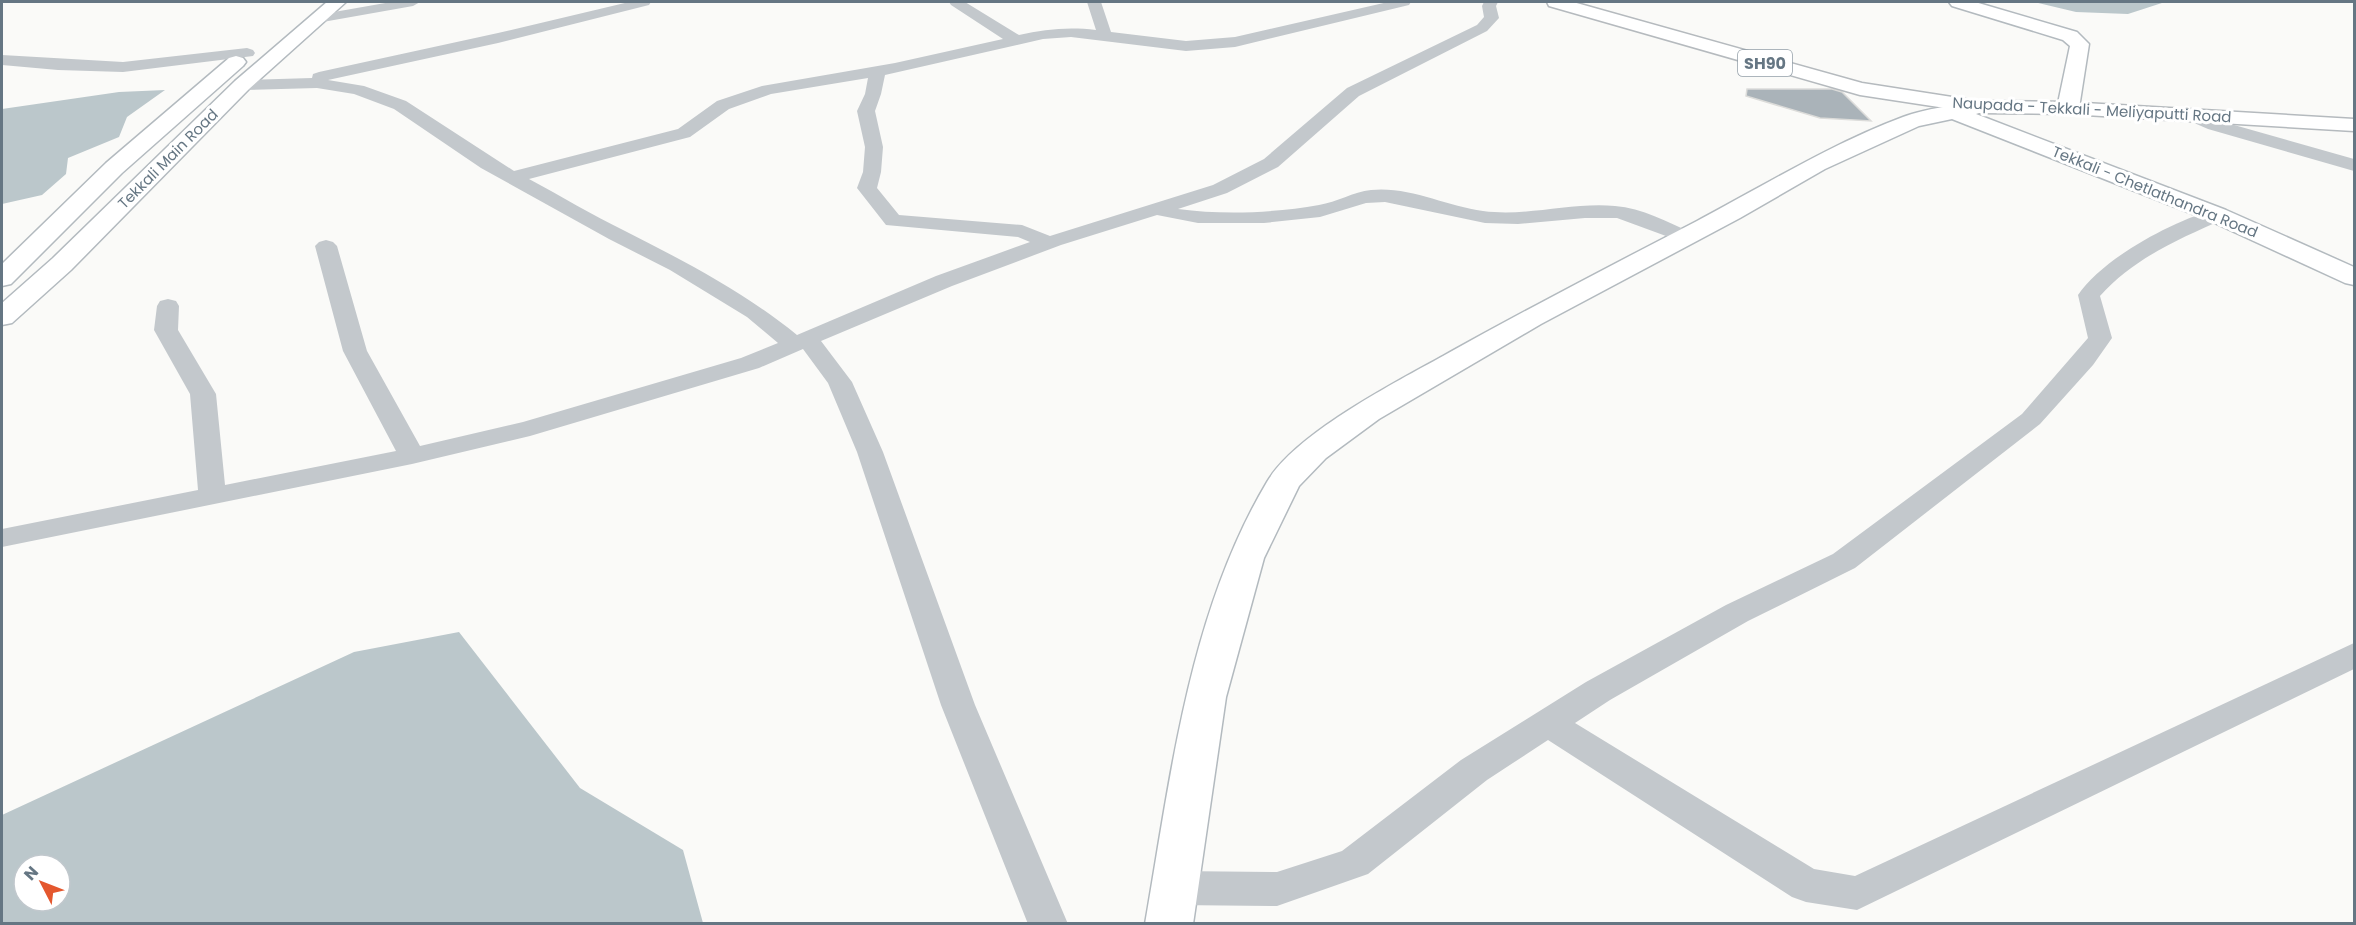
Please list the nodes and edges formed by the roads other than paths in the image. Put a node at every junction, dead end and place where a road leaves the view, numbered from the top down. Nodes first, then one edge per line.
1 (337, 2) edge
2 (413, 2) edge
3 (644, 2) edge
4 (956, 2) edge
5 (1094, 2) edge
6 (1404, 2) edge
7 (1491, 2) edge
8 (1555, 2) edge
9 (1958, 2) edge
10 (317, 19) junction
11 (1105, 36) junction
12 (1016, 40) junction
13 (254, 46) joint
14 (2, 60) edge
15 (877, 71) junction
16 (291, 82) junction
17 (242, 86) junction
18 (2068, 108) junction
19 (1965, 109) junction
20 (2191, 115) junction
21 (2355, 125) edge
22 (2355, 165) edge
23 (513, 177) junction
24 (1158, 209) junction
25 (2217, 215) junction
26 (1685, 237) junction
27 (1050, 243) junction
28 (326, 246) dead end
29 (2355, 277) edge
30 (2, 278) edge
31 (168, 306) dead end
32 (2, 317) edge
33 (800, 341) junction
34 (412, 456) junction
35 (212, 496) junction
36 (2, 538) edge
37 (2355, 656) edge
38 (1548, 723) junction
39 (1175, 888) junction
40 (1048, 924) edge
41 (1169, 924) edge

1 - 10 main road, Tekkali Main Road
2 - 10 street
3 - 16 street
4 - 12 street
5 - 11 street
6 - 11 street
7 - 24 street
8 - 19 main road, Naupada - Tekkali - Meliyaputti Road / SH90
9 - 18 main road
10 - 17 main road, Tekkali Main Road
11 - 12 street
12 - 15 street
13 - 14 street
13 - 30 main road, Tekkali Main Road
15 - 23 street
15 - 27 street
16 - 17 street
16 - 23 street
17 - 32 main road, Tekkali Main Road
18 - 19 main road, Naupada - Tekkali - Meliyaputti Road / SH90
18 - 20 main road, Naupada - Tekkali - Meliyaputti Road / SH90
19 - 25 main road, Tekkali - Chetlathandra Road
19 - 26 main road
20 - 21 main road, Naupada - Tekkali - Meliyaputti Road / SH90
20 - 22 street
23 - 33 street
24 - 26 street
24 - 27 street
25 - 29 main road, Tekkali - Chetlathandra Road
25 - 38 street
26 - 39 main road
27 - 33 street
28 - 34 street
31 - 35 street
33 - 34 street
33 - 40 street
34 - 35 street
35 - 36 street
37 - 38 street
38 - 39 street
39 - 41 main road

